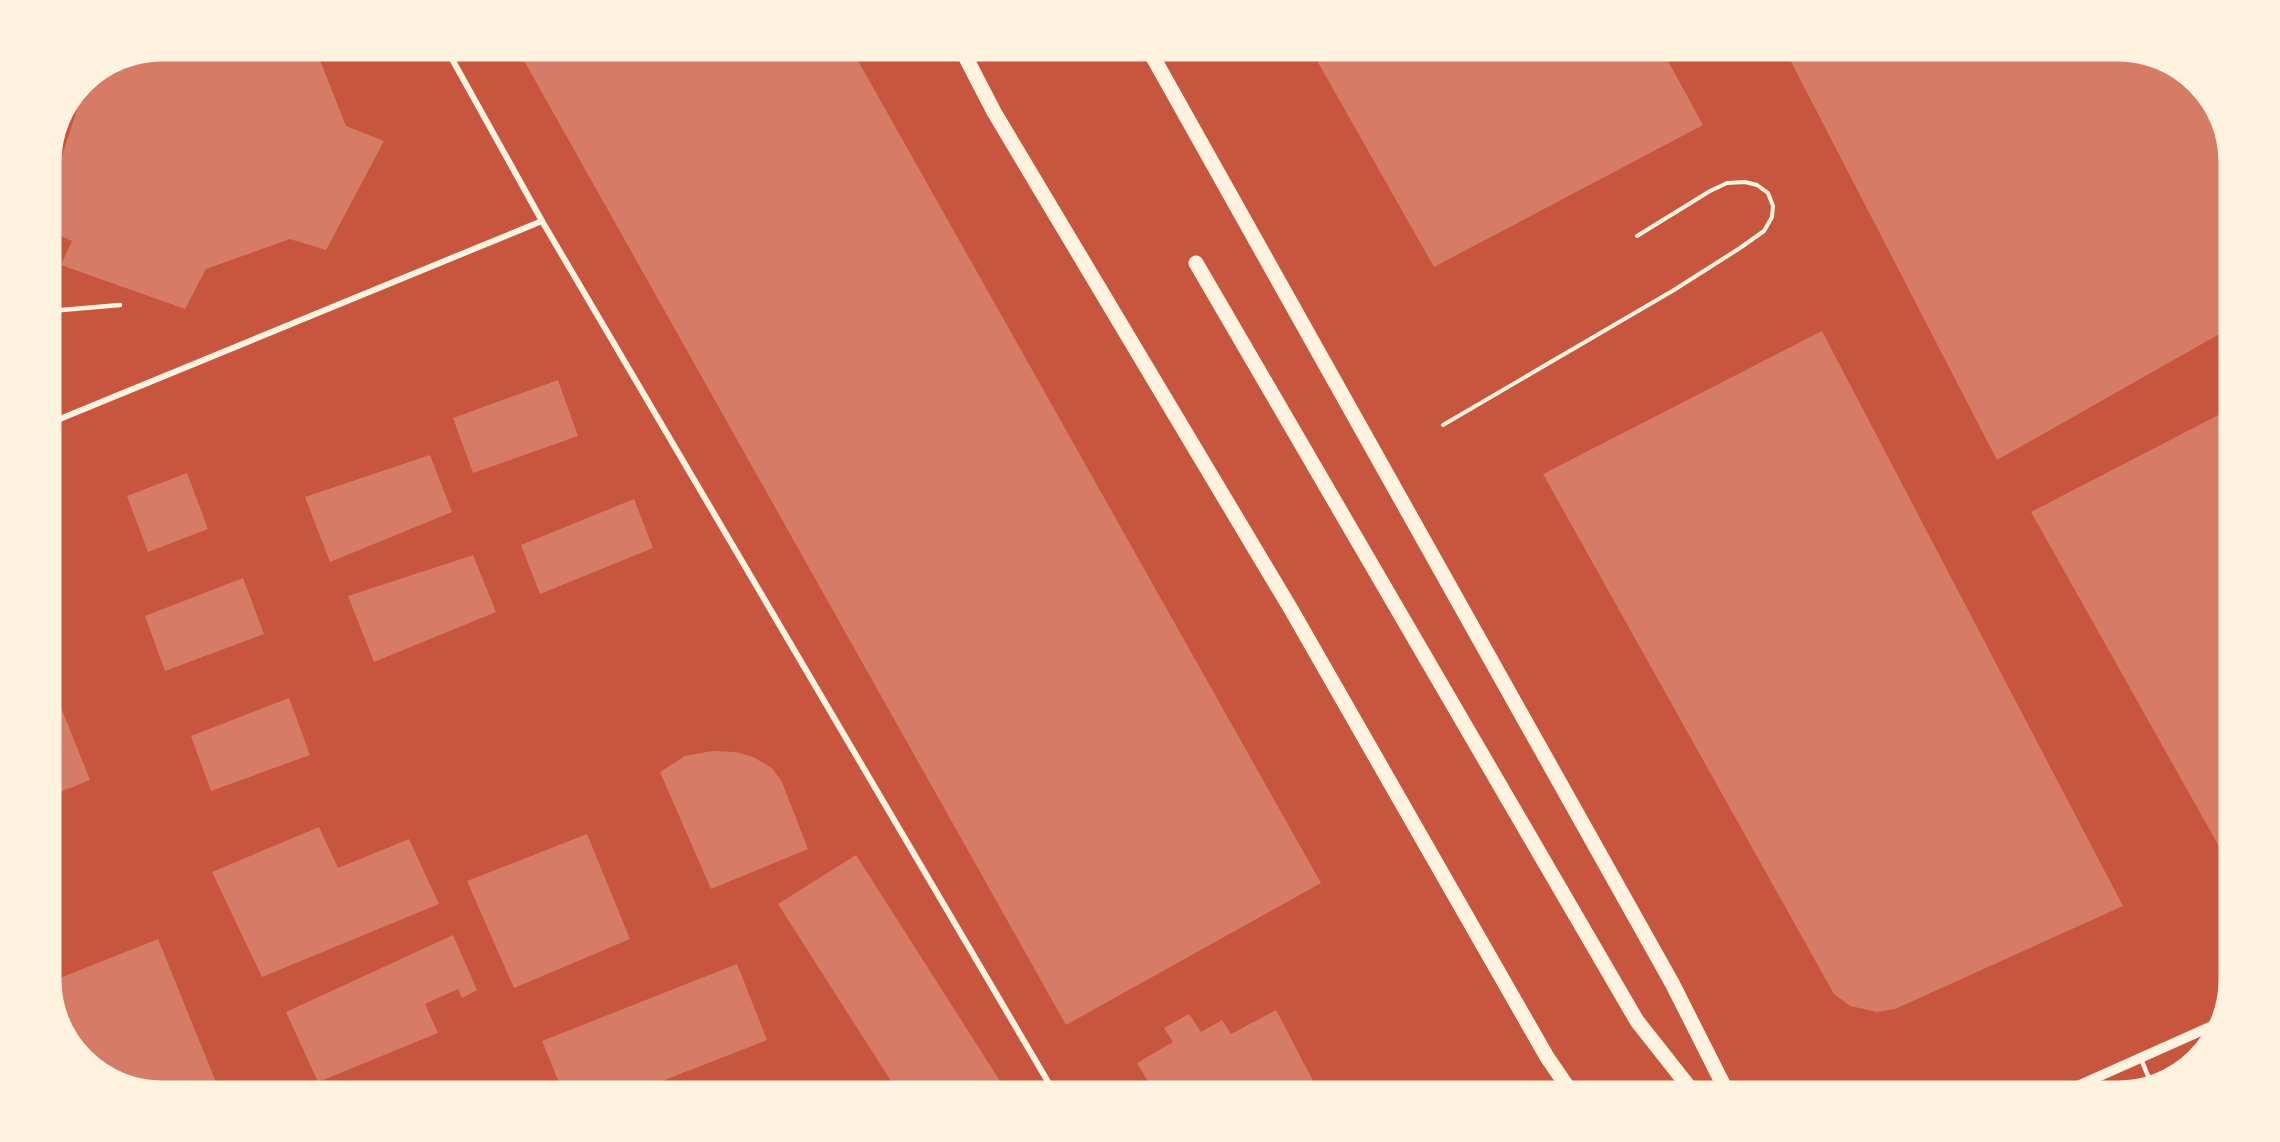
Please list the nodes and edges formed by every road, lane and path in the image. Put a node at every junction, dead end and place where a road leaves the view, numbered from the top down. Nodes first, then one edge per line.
1 (453, 60) edge
2 (967, 60) edge
3 (1155, 60) edge
4 (542, 221) junction
5 (1637, 236) dead end
6 (1196, 263) dead end
7 (120, 304) dead end
8 (60, 310) edge
9 (60, 416) edge
10 (1443, 425) dead end
11 (2207, 1028) edge
12 (2141, 1059) junction
13 (2149, 1077) edge
14 (1048, 1082) edge
15 (1565, 1082) edge
16 (1685, 1082) edge
17 (1722, 1082) edge
18 (2087, 1082) edge

1 - 4 street
2 - 15 main road
3 - 17 main road
4 - 9 street
4 - 14 street
5 - 10 path
6 - 16 main road
7 - 8 lane
11 - 12 street
12 - 13 lane
12 - 18 street

